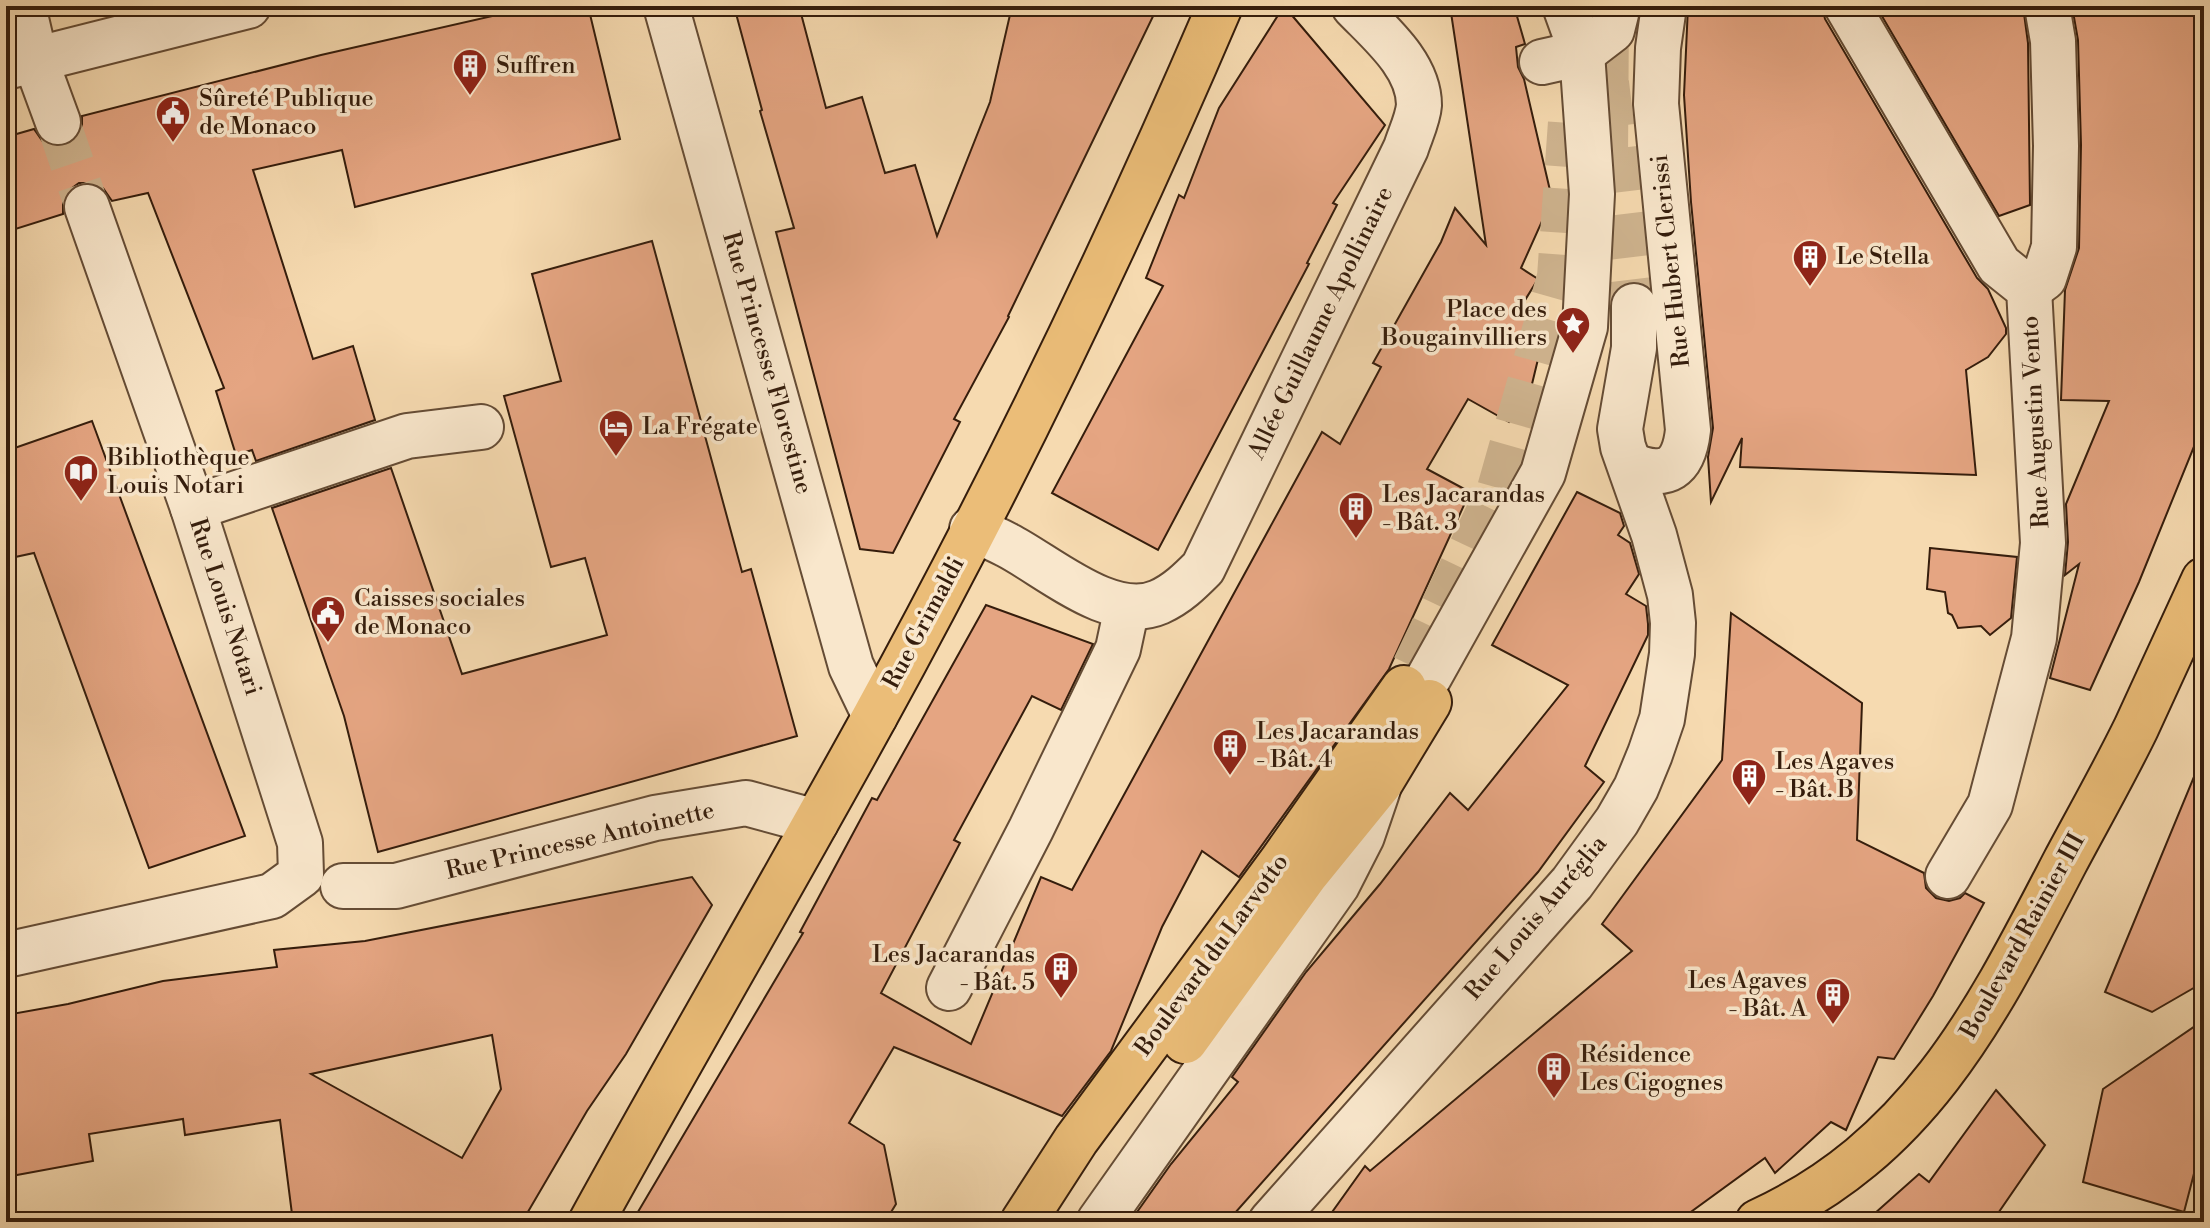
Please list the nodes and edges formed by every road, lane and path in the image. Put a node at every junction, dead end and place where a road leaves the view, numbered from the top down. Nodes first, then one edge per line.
1 (23, 6) edge
2 (248, 6) edge
3 (666, 6) edge
4 (1220, 6) edge
5 (1354, 6) edge
6 (1565, 6) edge
7 (1618, 6) edge
8 (1664, 6) edge
9 (1847, 6) edge
10 (2047, 6) edge
11 (1562, 57) junction
12 (30, 87) edge
13 (87, 207) tunnel mouth
14 (2029, 289) junction
15 (1634, 306) tunnel mouth
16 (481, 427) dead end
17 (1631, 465) junction
18 (193, 508) junction
19 (972, 529) junction
20 (2204, 580) edge
21 (1127, 607) junction
22 (1421, 689) junction
23 (875, 716) junction
24 (1380, 783) junction
25 (816, 822) junction
26 (1948, 876) dead end
27 (343, 886) dead end
28 (6, 955) edge
29 (949, 988) dead end
30 (591, 1222) edge
31 (1023, 1222) edge
32 (1056, 1222) edge
33 (1099, 1222) edge
34 (1271, 1222) edge
35 (1758, 1222) edge

1 - 12 street
2 - 12 street
3 - 23 street, Rue Princesse Florestine
4 - 19 main road, Rue Grimaldi
5 - 21 street, Allée Guillaume Apollinaire
6 - 11 street
7 - 11 street
8 - 17 street, Rue Hubert Clerissi
9 - 14 street, Rue Augustin Vento
10 - 14 street
11 - 22 street
13 - 18 street, Rue Louis Notari
14 - 26 street, Rue Augustin Vento
15 - 17 street, Rue Louis Auréglia
16 - 18 street
17 - 34 street, Rue Louis Auréglia
18 - 28 street, Rue Louis Notari
19 - 21 street
19 - 23 main road, Rue Grimaldi
20 - 35 main road, Boulevard Rainier III
21 - 29 street
22 - 24 main road, Boulevard du Larvotto
22 - 31 main road, Boulevard du Larvotto
23 - 25 main road, Rue Grimaldi
24 - 32 main road, Boulevard du Larvotto
24 - 33 street
25 - 27 street, Rue Princesse Antoinette
25 - 30 main road, Rue Grimaldi

